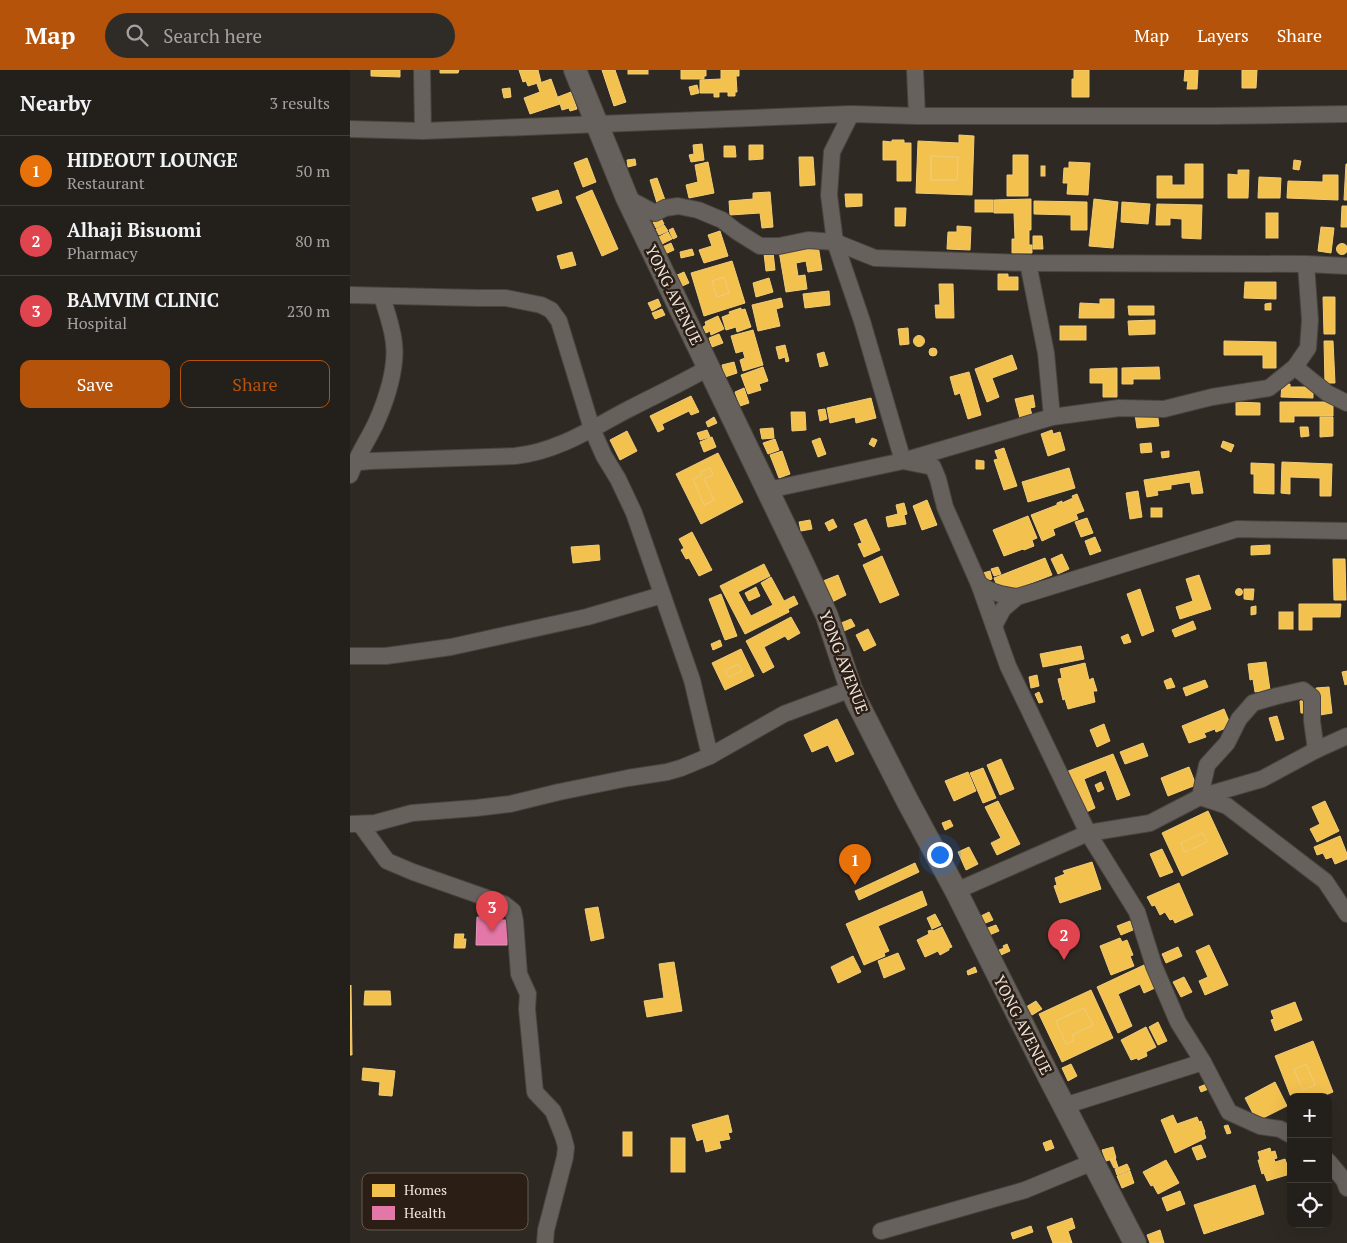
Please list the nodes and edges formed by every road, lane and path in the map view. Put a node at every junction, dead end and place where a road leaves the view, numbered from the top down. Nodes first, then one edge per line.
1 (422, 70) edge
2 (575, 70) edge
3 (914, 70) edge
4 (851, 114) junction
5 (1347, 114) edge
6 (917, 116) junction
7 (597, 124) junction
8 (350, 129) edge
9 (422, 131) junction
10 (627, 198) junction
11 (835, 242) junction
12 (1028, 263) junction
13 (1306, 264) junction
14 (1347, 266) edge
15 (350, 295) edge
16 (382, 296) junction
17 (1295, 367) junction
18 (708, 368) junction
19 (1347, 403) edge
20 (1052, 417) junction
21 (592, 429) junction
22 (903, 461) junction
23 (352, 466) edge
24 (768, 490) junction
25 (1347, 531) edge
26 (980, 584) junction
27 (662, 595) junction
28 (1017, 597) junction
29 (994, 626) junction
30 (350, 656) edge
31 (851, 689) junction
32 (1347, 736) edge
33 (1316, 750) junction
34 (710, 756) junction
35 (1200, 797) junction
36 (355, 824) edge
37 (1088, 833) junction
38 (956, 891) junction
39 (1347, 914) edge
40 (1203, 1062) junction
41 (1064, 1106) junction
42 (1287, 1133) edge
43 (1093, 1162) junction
44 (1332, 1166) edge
45 (1347, 1188) edge
46 (881, 1231) dead end
47 (545, 1243) edge
48 (1136, 1243) edge

1 - 9 street
2 - 7 street, YONG AVENUE
3 - 6 street
4 - 6 street
4 - 7 street
4 - 11 street
5 - 6 street
7 - 9 street
7 - 10 street, YONG AVENUE
8 - 9 street
10 - 11 street
10 - 18 street, YONG AVENUE
11 - 12 street
11 - 22 street
12 - 13 street
12 - 20 street
13 - 14 street
13 - 17 street
15 - 16 street
16 - 21 street
16 - 23 street
17 - 19 street
17 - 20 street
18 - 21 street
18 - 24 street, YONG AVENUE
20 - 22 street
21 - 23 street
21 - 27 street
22 - 24 street
22 - 26 street
24 - 31 street, YONG AVENUE
25 - 28 street
26 - 28 street
26 - 29 street
27 - 30 street
27 - 34 street
28 - 29 street
29 - 37 street
31 - 34 street
31 - 38 street, YONG AVENUE
32 - 33 street
33 - 35 street
33 - 35 street
34 - 36 street
35 - 37 street
35 - 39 street
36 - 47 street
37 - 38 street
37 - 40 street
38 - 41 street, YONG AVENUE
40 - 41 street
40 - 42 street
41 - 43 street, YONG AVENUE
43 - 46 street
43 - 48 street, YONG AVENUE
44 - 45 street

